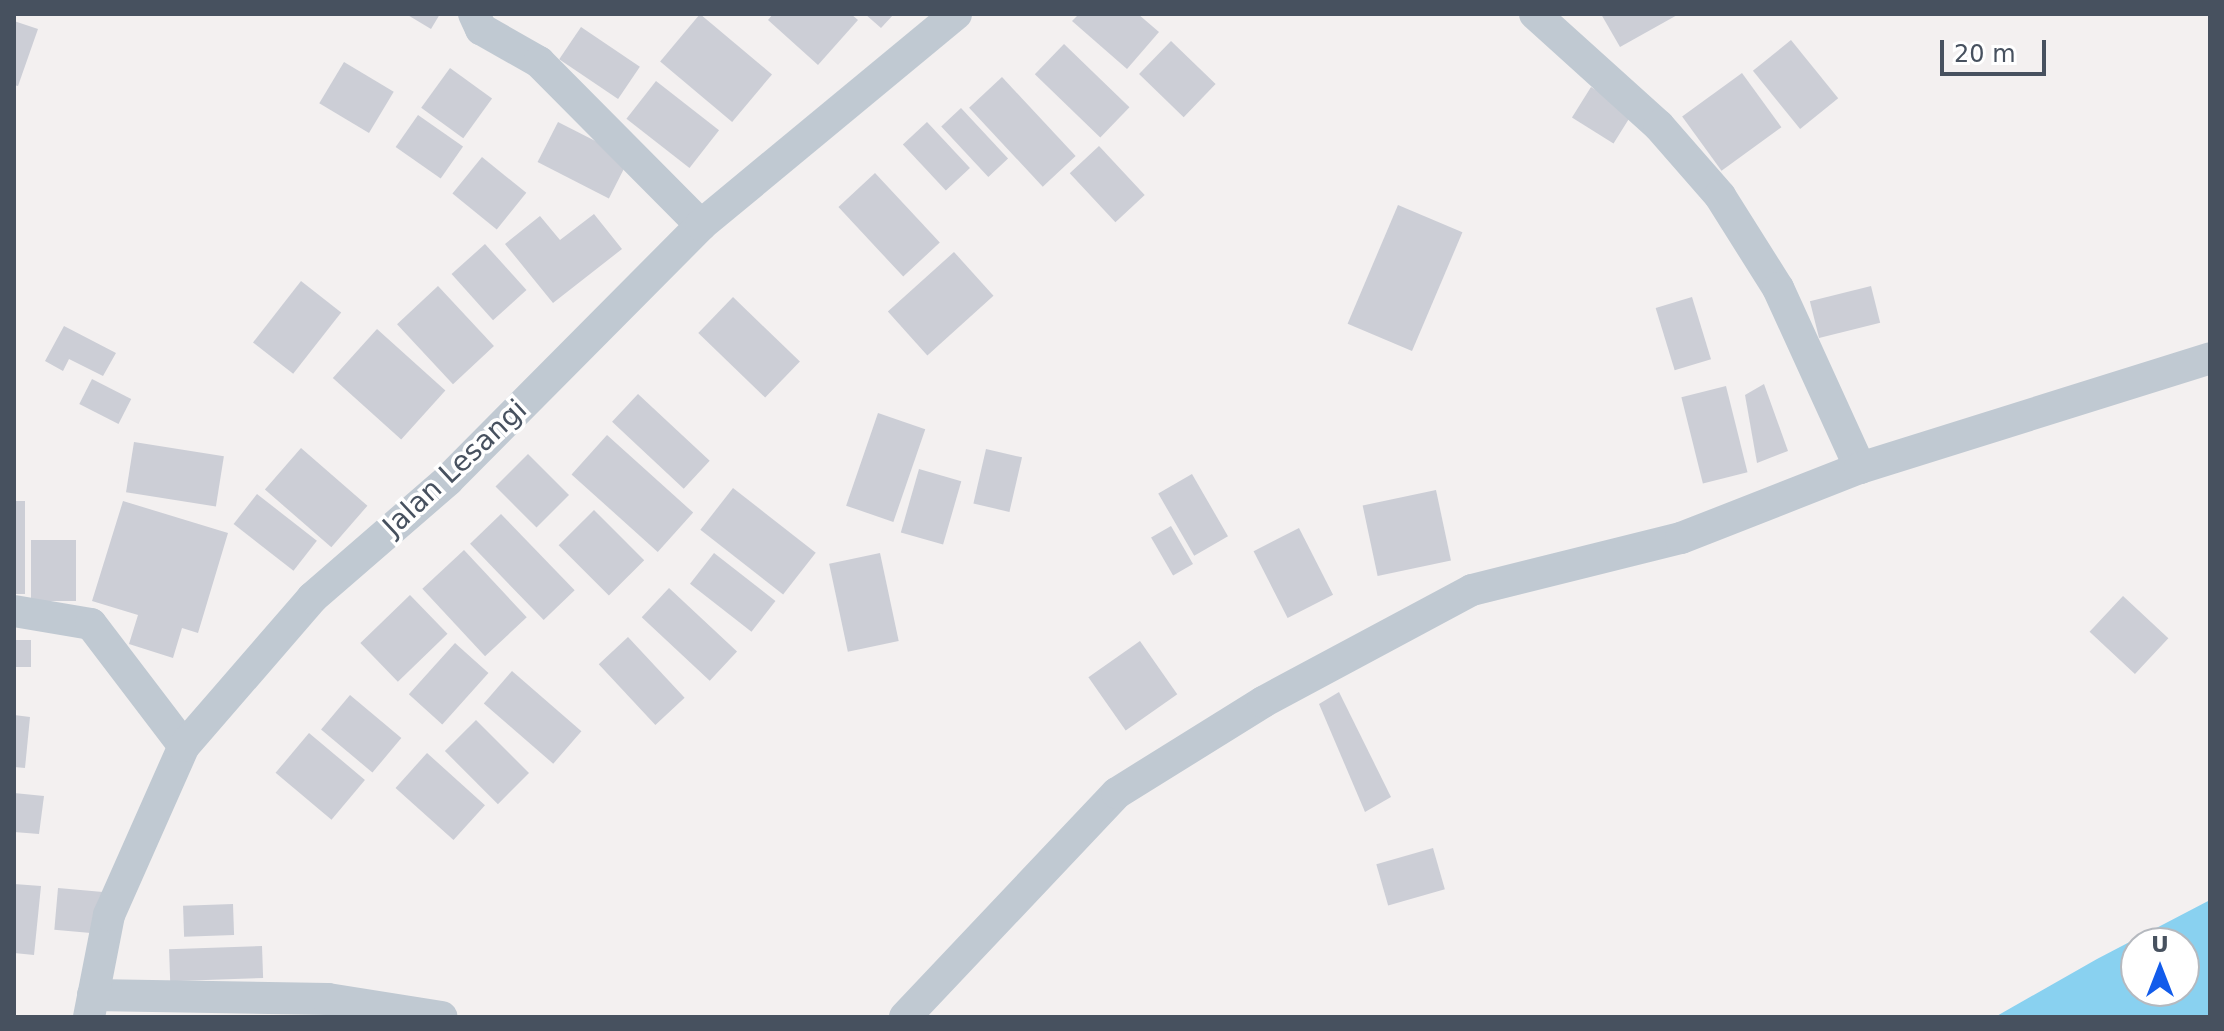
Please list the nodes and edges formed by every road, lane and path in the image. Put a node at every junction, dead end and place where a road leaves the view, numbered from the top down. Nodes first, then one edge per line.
1 (474, 14) edge
2 (956, 14) edge
3 (1535, 14) edge
4 (701, 225) junction
5 (2210, 358) edge
6 (1860, 468) junction
7 (14, 611) edge
8 (184, 746) junction
9 (91, 1006) edge
10 (442, 1017) edge
11 (905, 1017) edge

1 - 4 street
2 - 4 street, Jalan Lesangi
3 - 6 street
4 - 8 street, Jalan Lesangi
5 - 6 street
6 - 11 street
7 - 8 street
8 - 9 street, Jalan Lesangi
9 - 10 street

